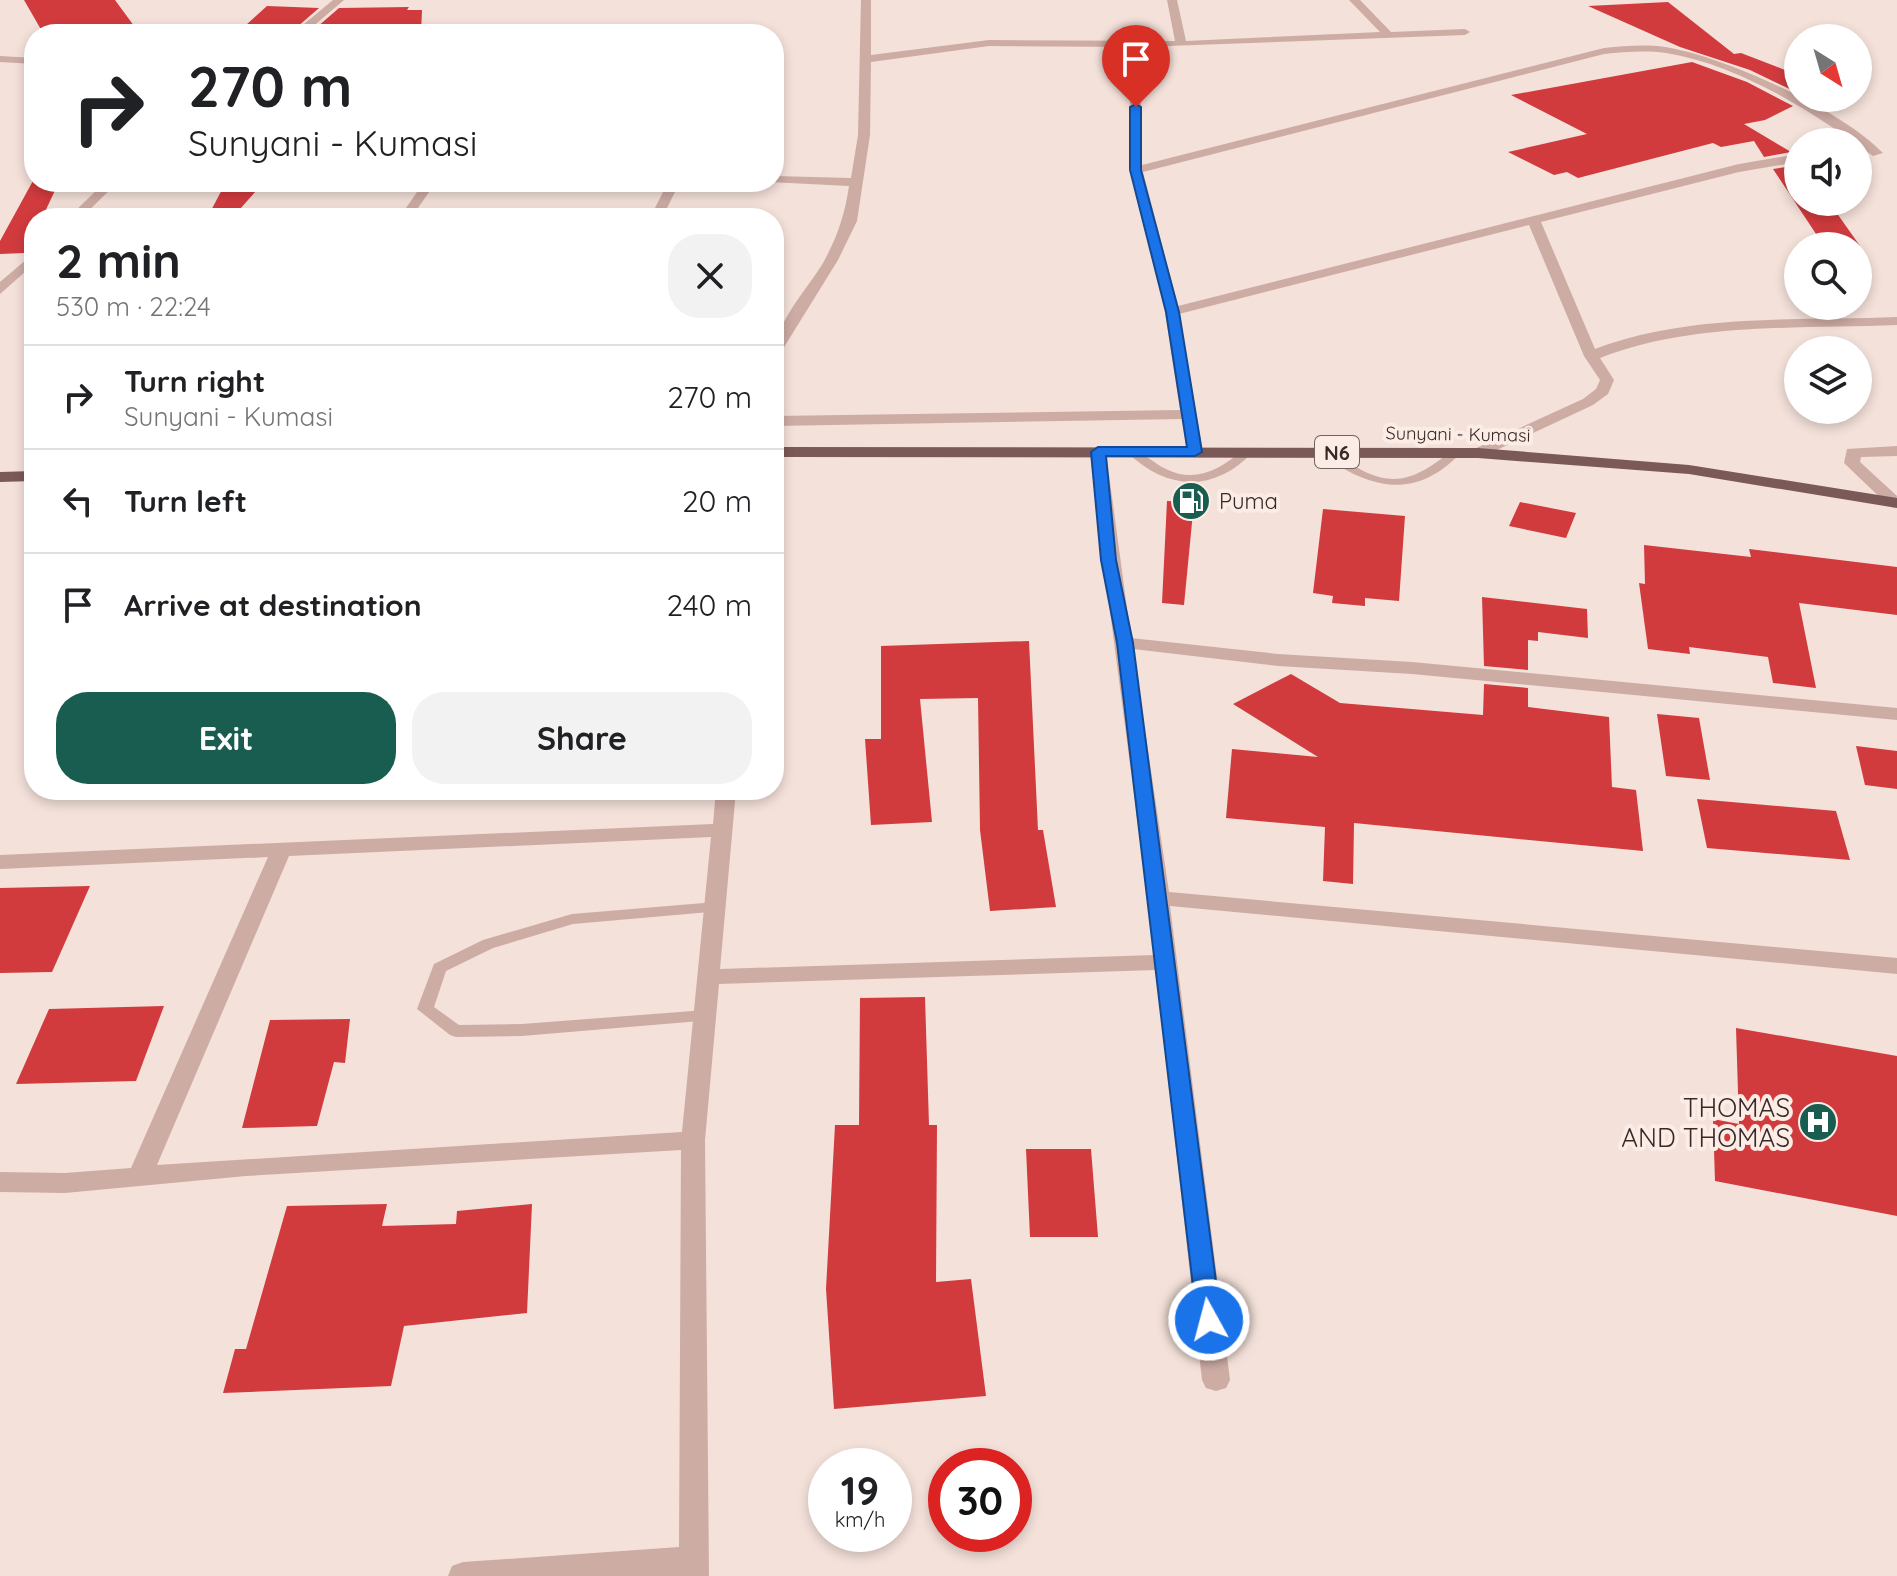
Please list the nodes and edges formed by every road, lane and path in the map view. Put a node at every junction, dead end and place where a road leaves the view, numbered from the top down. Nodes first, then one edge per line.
1 (339, 0) edge
2 (866, 0) edge
3 (1172, 0) edge
4 (1354, 0) edge
5 (309, 24) edge
6 (1465, 32) dead end
7 (1388, 35) junction
8 (1181, 44) junction
9 (1135, 45) junction
10 (0, 59) edge
11 (866, 59) junction
12 (24, 60) edge
13 (1843, 128) edge
14 (1872, 147) edge
15 (1872, 154) edge
16 (1784, 160) edge
17 (1136, 170) junction
18 (784, 180) edge
19 (854, 182) junction
20 (101, 192) edge
21 (85, 208) edge
22 (1534, 221) junction
23 (24, 267) edge
24 (0, 290) edge
25 (1172, 312) junction
26 (1897, 321) edge
27 (784, 336) edge
28 (1591, 356) junction
29 (1189, 414) junction
30 (784, 421) edge
31 (1897, 451) edge
32 (784, 452) edge
33 (1098, 452) junction
34 (1133, 452) junction
35 (1195, 452) junction
36 (1247, 452) junction
37 (1324, 452) junction
38 (1455, 453) junction
39 (1478, 453) junction
40 (24, 476) edge
41 (0, 477) edge
42 (1896, 503) edge
43 (1125, 643) junction
44 (1897, 714) edge
45 (725, 800) edge
46 (723, 830) junction
47 (281, 850) junction
48 (0, 862) edge
49 (1159, 898) junction
50 (716, 907) junction
51 (1166, 962) junction
52 (1897, 966) edge
53 (710, 977) junction
54 (706, 1016) junction
55 (693, 1140) junction
56 (140, 1176) junction
57 (0, 1182) edge
58 (1216, 1380) dead end
59 (693, 1568) edge
60 (463, 1576) edge

1 - 5 street
2 - 11 street
3 - 8 street
4 - 7 street
6 - 7 street
7 - 8 street
8 - 9 street
9 - 11 street
9 - 17 street
10 - 12 street
11 - 19 street
13 - 17 street
14 - 15 street
16 - 22 street
17 - 25 street
18 - 19 street
19 - 27 street
20 - 21 street
22 - 25 street
22 - 28 street
23 - 24 street
25 - 29 street
26 - 28 street
28 - 39 street
29 - 30 street
29 - 35 street
31 - 42 street
32 - 33 main road, Sunyani - Kumasi / N6
33 - 34 main road, Sunyani - Kumasi / N6
33 - 43 street
34 - 35 main road, Sunyani - Kumasi / N6
34 - 36 lane
35 - 36 main road, Sunyani - Kumasi / N6
36 - 37 main road, Sunyani - Kumasi / N6
37 - 38 main road, Sunyani - Kumasi / N6
37 - 38 lane
38 - 39 main road, Sunyani - Kumasi / N6
39 - 42 main road, Sunyani - Kumasi / N6
40 - 41 main road
43 - 44 street
43 - 49 street
45 - 46 street
46 - 47 street
46 - 50 street
47 - 48 street
47 - 56 street
49 - 51 street
49 - 52 street
50 - 53 street
50 - 54 lane
51 - 53 street
51 - 58 street
53 - 54 street
54 - 55 street
55 - 56 street
55 - 59 street
56 - 57 street
59 - 60 street

